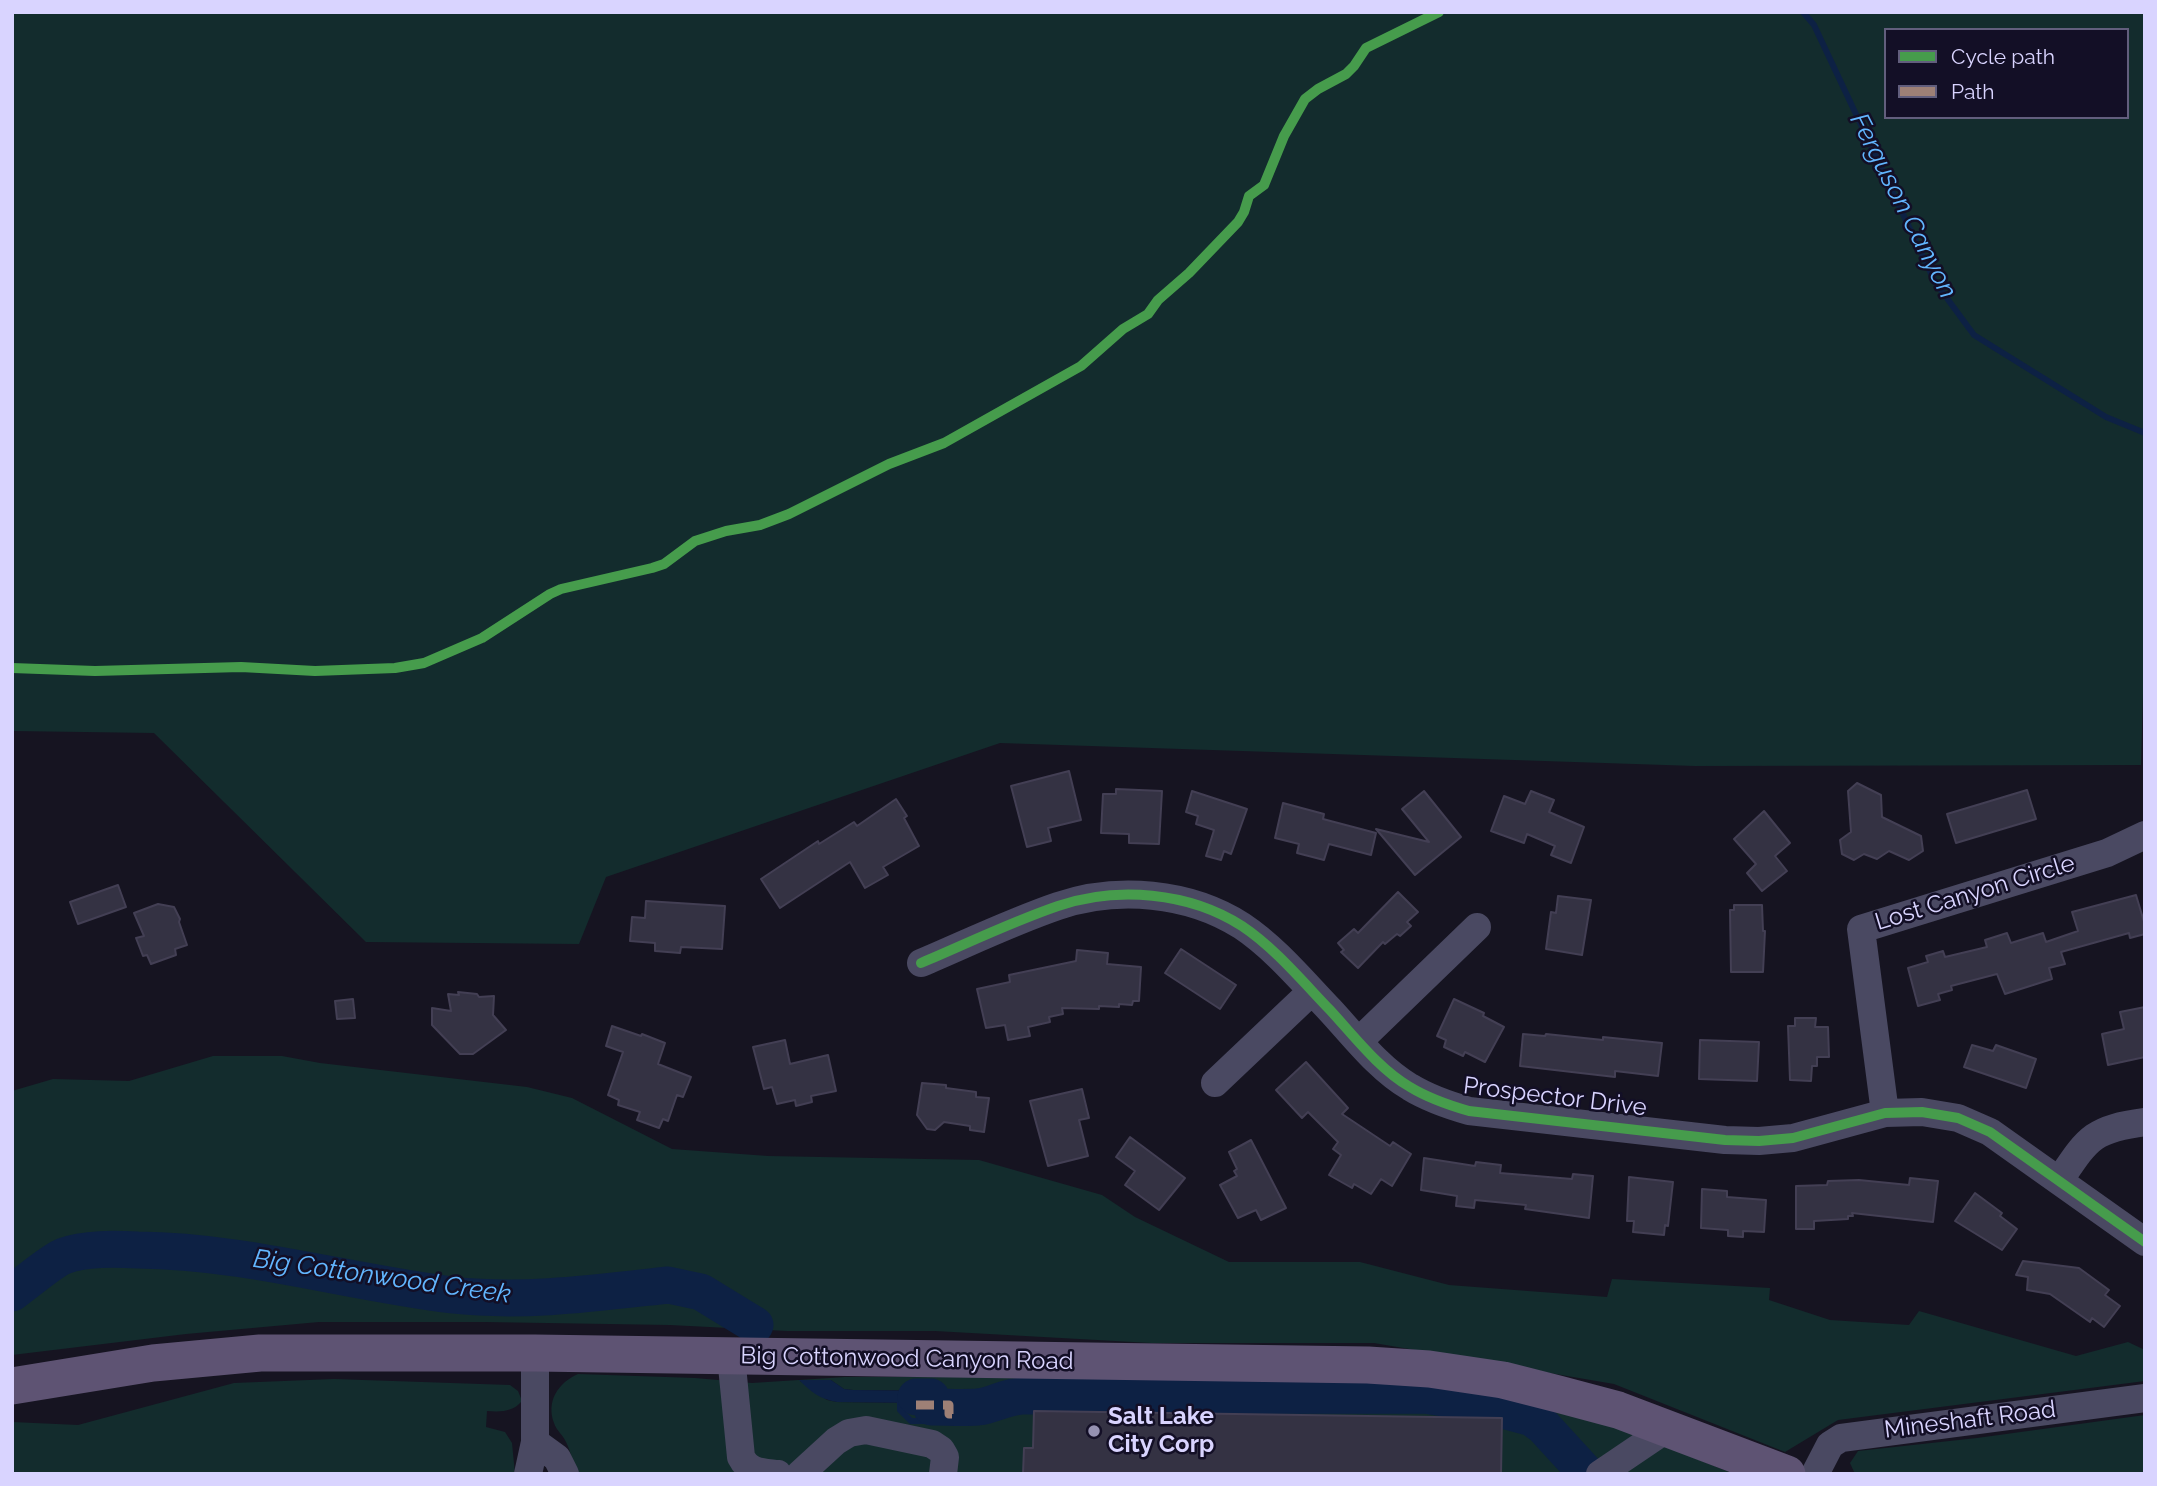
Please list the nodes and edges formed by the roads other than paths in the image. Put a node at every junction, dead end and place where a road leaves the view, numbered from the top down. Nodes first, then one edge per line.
1 (2145, 835) edge
2 (1477, 927) dead end
3 (921, 963) dead end
4 (1312, 991) junction
5 (1359, 1041) junction
6 (1214, 1083) dead end
7 (1885, 1113) junction
8 (2145, 1122) edge
9 (2059, 1181) junction
10 (2145, 1242) edge
11 (535, 1353) junction
12 (731, 1356) junction
13 (12, 1386) edge
14 (2145, 1398) edge
15 (1668, 1428) junction
16 (535, 1442) junction
17 (1603, 1471) edge
18 (770, 1473) edge
19 (528, 1474) edge
20 (565, 1474) edge
21 (800, 1474) edge
22 (943, 1474) edge
23 (1787, 1474) edge
24 (1815, 1474) edge

1 - 7 street, Lost Canyon Circle
2 - 5 street
3 - 4 street, Prospector Drive
4 - 5 street, Prospector Drive
4 - 6 street
5 - 7 street, Prospector Drive
7 - 9 street, Prospector Drive
8 - 9 street
9 - 10 street, Prospector Drive
11 - 12 main road, Big Cottonwood Canyon Road
11 - 13 main road, Big Cottonwood Canyon Road
11 - 16 street
12 - 15 main road, Big Cottonwood Canyon Road
12 - 18 street
14 - 24 street, Mineshaft Road
15 - 17 street
15 - 23 main road, Big Cottonwood Canyon Road
16 - 19 street
16 - 20 street
21 - 22 street

